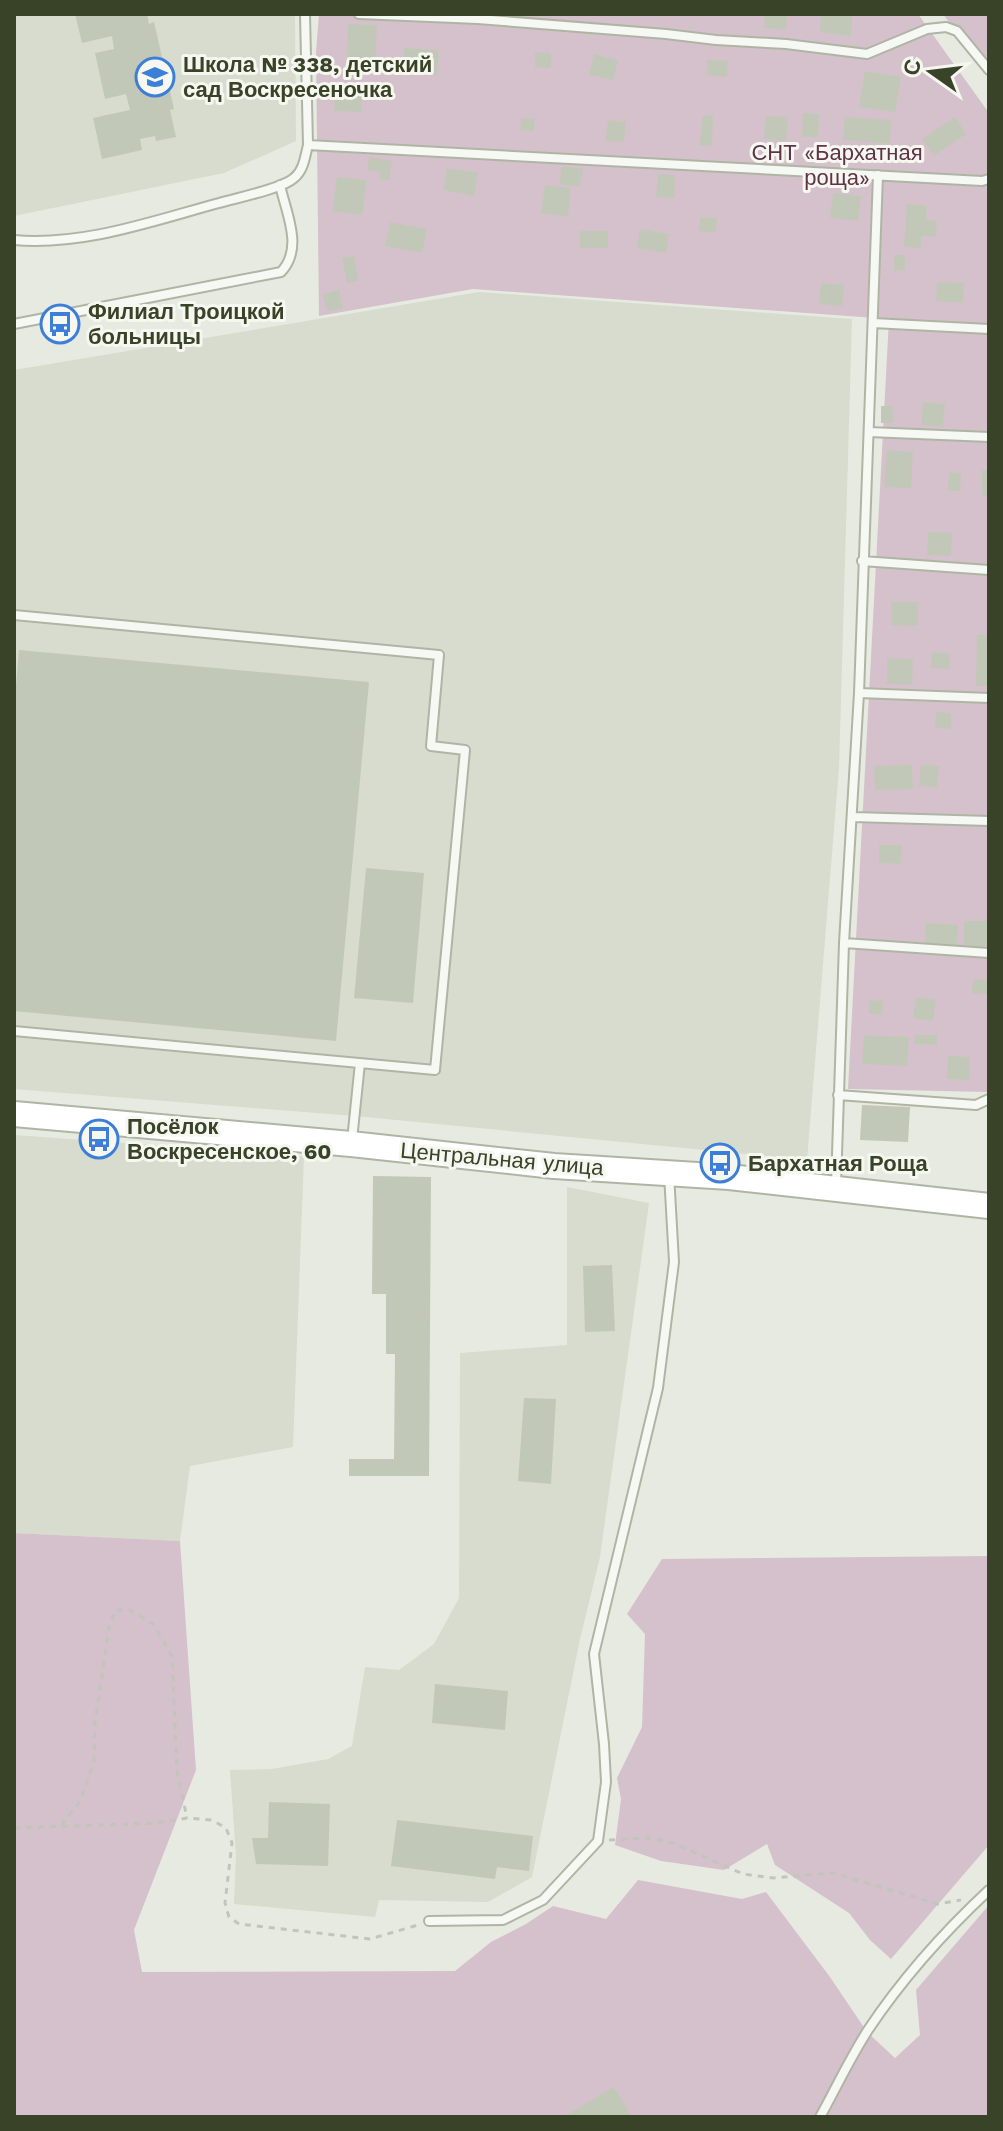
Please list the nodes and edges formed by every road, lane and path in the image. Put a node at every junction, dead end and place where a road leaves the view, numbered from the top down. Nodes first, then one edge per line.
1 (305, 14) edge
2 (359, 14) edge
3 (989, 70) edge
4 (308, 145) junction
5 (878, 175) junction
6 (989, 179) edge
7 (280, 185) junction
8 (14, 240) edge
9 (873, 323) junction
10 (14, 324) edge
11 (989, 329) edge
12 (869, 432) junction
13 (989, 437) edge
14 (862, 561) junction
15 (989, 570) edge
16 (14, 615) edge
17 (859, 693) junction
18 (989, 698) edge
19 (853, 817) junction
20 (989, 821) edge
21 (844, 943) junction
22 (989, 953) edge
23 (14, 1031) edge
24 (360, 1063) junction
25 (838, 1095) junction
26 (989, 1099) edge
27 (14, 1114) edge
28 (351, 1144) junction
29 (669, 1174) junction
30 (836, 1189) junction
31 (989, 1206) edge
32 (187, 1818) junction
33 (60, 1826) junction
34 (14, 1828) edge
35 (598, 1841) junction
36 (989, 1890) edge
37 (938, 1904) dead end
38 (429, 1921) joint
39 (820, 2117) edge

1 - 4 lane
2 - 3 lane
4 - 5 lane
4 - 7 lane
5 - 6 lane
5 - 9 lane
7 - 8 lane
7 - 10 lane
9 - 11 lane
9 - 12 lane
12 - 13 lane
12 - 14 lane
14 - 15 lane
14 - 17 lane
16 - 24 lane
17 - 18 lane
17 - 19 lane
19 - 20 lane
19 - 21 lane
21 - 22 lane
21 - 25 lane
23 - 24 lane
24 - 28 lane
25 - 26 lane
25 - 30 lane
27 - 28 main road, Центральная улица
28 - 29 main road, Центральная улица
29 - 30 main road, Центральная улица
29 - 35 lane
30 - 31 main road, Центральная улица
32 - 33 path
32 - 33 path
32 - 38 path
33 - 34 path
35 - 37 path
35 - 38 lane
36 - 39 lane

